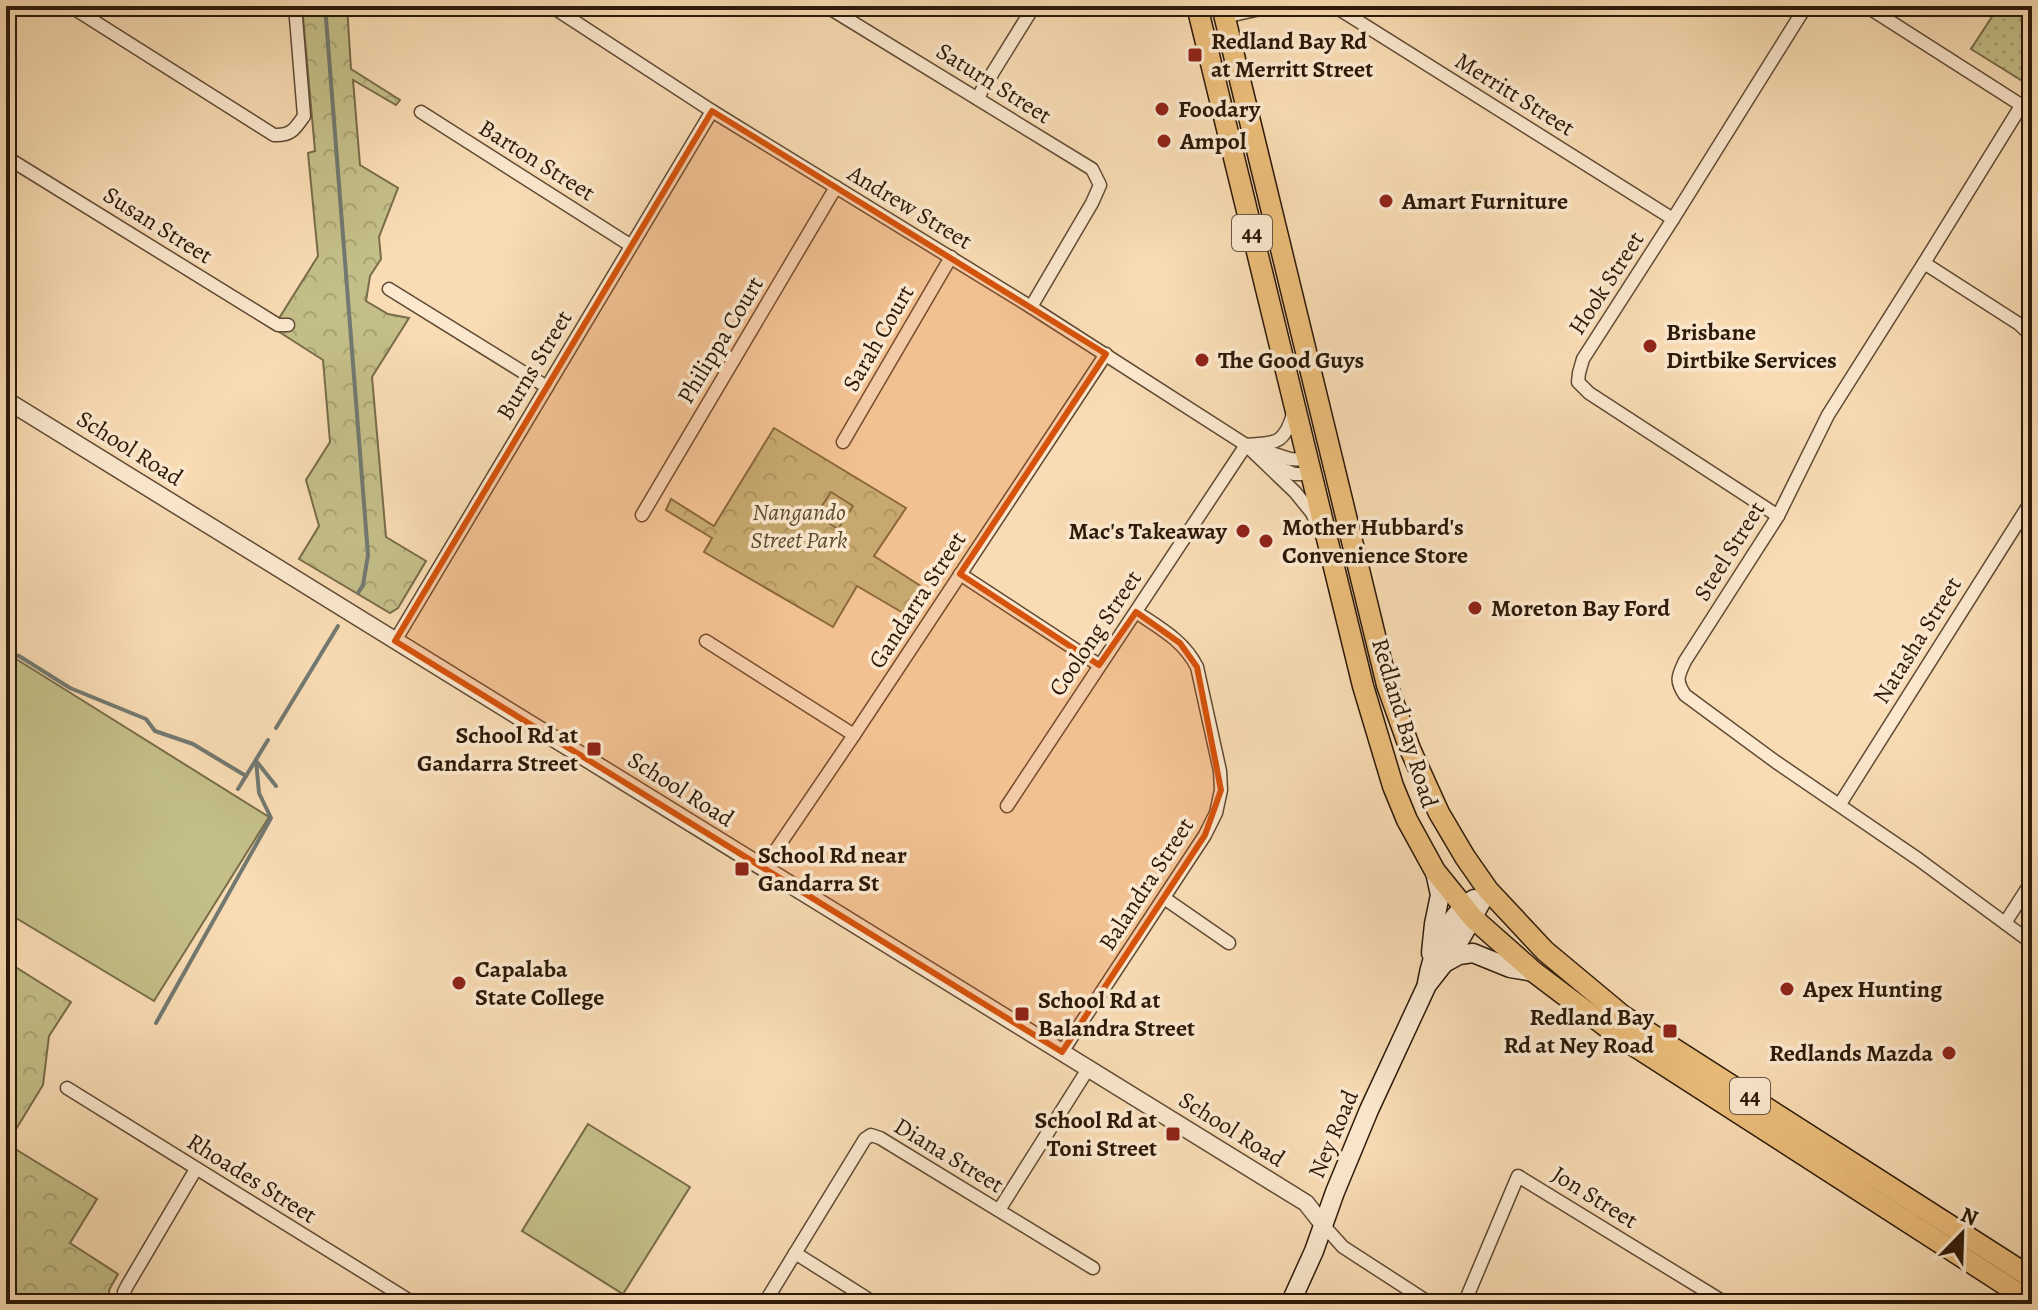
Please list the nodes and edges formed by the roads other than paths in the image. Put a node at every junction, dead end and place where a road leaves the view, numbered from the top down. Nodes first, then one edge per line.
1 (70, 6) edge
2 (295, 6) edge
3 (551, 6) edge
4 (826, 6) edge
5 (1034, 6) edge
6 (1197, 6) edge
7 (1273, 6) edge
8 (1334, 6) edge
9 (1806, 6) edge
10 (1866, 6) edge
11 (1223, 11) edge
12 (978, 99) junction
13 (2027, 109) edge
14 (712, 111) junction
15 (421, 112) dead end
16 (6, 157) edge
17 (836, 187) junction
18 (1673, 219) junction
19 (630, 245) junction
20 (951, 257) junction
21 (1924, 263) junction
22 (389, 289) dead end
23 (1031, 307) junction
24 (288, 325) dead end
25 (2032, 336) edge
26 (1106, 354) junction
27 (547, 387) junction
28 (6, 400) edge
29 (1294, 408) junction
30 (843, 442) dead end
31 (1246, 445) junction
32 (1264, 461) junction
33 (1333, 463) junction
34 (1310, 467) junction
35 (2032, 500) edge
36 (642, 515) dead end
37 (1778, 516) junction
38 (1328, 546) junction
39 (960, 574) junction
40 (1136, 612) junction
41 (395, 641) junction
42 (706, 641) dead end
43 (1099, 665) junction
44 (854, 735) junction
45 (1840, 804) junction
46 (1007, 806) dead end
47 (763, 869) junction
48 (1435, 871) junction
49 (2032, 881) edge
50 (1488, 890) junction
51 (1164, 898) junction
52 (1468, 912) junction
53 (2005, 923) junction
54 (1229, 943) dead end
55 (2032, 943) edge
56 (1438, 961) junction
57 (1534, 972) junction
58 (1062, 1052) junction
59 (1088, 1069) junction
60 (67, 1088) dead end
61 (196, 1169) junction
62 (999, 1210) junction
63 (1324, 1226) junction
64 (795, 1253) junction
65 (1093, 1268) dead end
66 (2032, 1278) edge
67 (2032, 1302) edge
68 (125, 1304) edge
69 (415, 1304) edge
70 (764, 1304) edge
71 (876, 1304) edge
72 (1290, 1304) edge
73 (1431, 1304) edge
74 (1464, 1304) edge
75 (1727, 1304) edge

1 - 2 street
3 - 14 street, Andrew Street
4 - 12 street, Saturn Street
5 - 12 street
6 - 29 main road, Redland Bay Road / 44
7 - 11 street
8 - 18 street, Merritt Street
9 - 18 street, Hook Street
10 - 13 street
11 - 33 main road, Redland Bay Road / 44
12 - 23 street, Saturn Street
13 - 21 street, Steel Street
14 - 17 street, Andrew Street
14 - 19 street, Burns Street
15 - 19 street, Barton Street
16 - 24 street, Susan Street
17 - 20 street, Andrew Street
17 - 36 street, Philippa Court
18 - 37 street, Hook Street
19 - 27 street, Burns Street
20 - 23 street, Andrew Street
20 - 30 street, Sarah Court
21 - 25 street
21 - 37 street, Steel Street
22 - 27 street
23 - 26 street, Andrew Street
26 - 31 street, Andrew Street
26 - 39 street, Gandarra Street
27 - 41 street, Burns Street
28 - 41 street, School Road
29 - 31 street
29 - 34 main road, Redland Bay Road / 44
31 - 32 street, Andrew Street
31 - 34 street, Andrew Street
31 - 40 street, Coolong Street
32 - 34 street, Andrew Street
32 - 38 street, Andrew Street
33 - 34 main road
33 - 50 main road, Redland Bay Road / 44
34 - 38 main road, Redland Bay Road / 44
35 - 45 street, Natasha Street
37 - 45 street, Steel Street
38 - 48 main road, Redland Bay Road / 44
39 - 43 street
39 - 44 street, Gandarra Street
40 - 43 street, Coolong Street
40 - 51 street, Balandra Street
41 - 47 street, School Road
42 - 44 street
43 - 46 street, Coolong Street
44 - 47 street, Gandarra Street
45 - 53 street, Steel Street
47 - 58 street, School Road
48 - 52 main road, Redland Bay Road / 44
48 - 56 main road
49 - 53 street
50 - 52 main road, Ney Road
50 - 66 main road, Redland Bay Road / 44
51 - 54 street
51 - 58 street, Balandra Street
52 - 56 main road, Ney Road
52 - 57 main road, Redland Bay Road / 44
53 - 55 street, Steel Street
56 - 57 main road
56 - 63 main road, Ney Road
57 - 67 main road, Redland Bay Road / 44
58 - 59 street, School Road
59 - 62 street
59 - 63 street, School Road
60 - 61 street, Rhoades Street
61 - 68 street
61 - 69 street, Rhoades Street
62 - 64 street, Diana Street
62 - 65 street, Diana Street
63 - 72 main road, Ney Road
63 - 73 street
64 - 70 street, Diana Street
64 - 71 street
74 - 75 street, Jon Street

